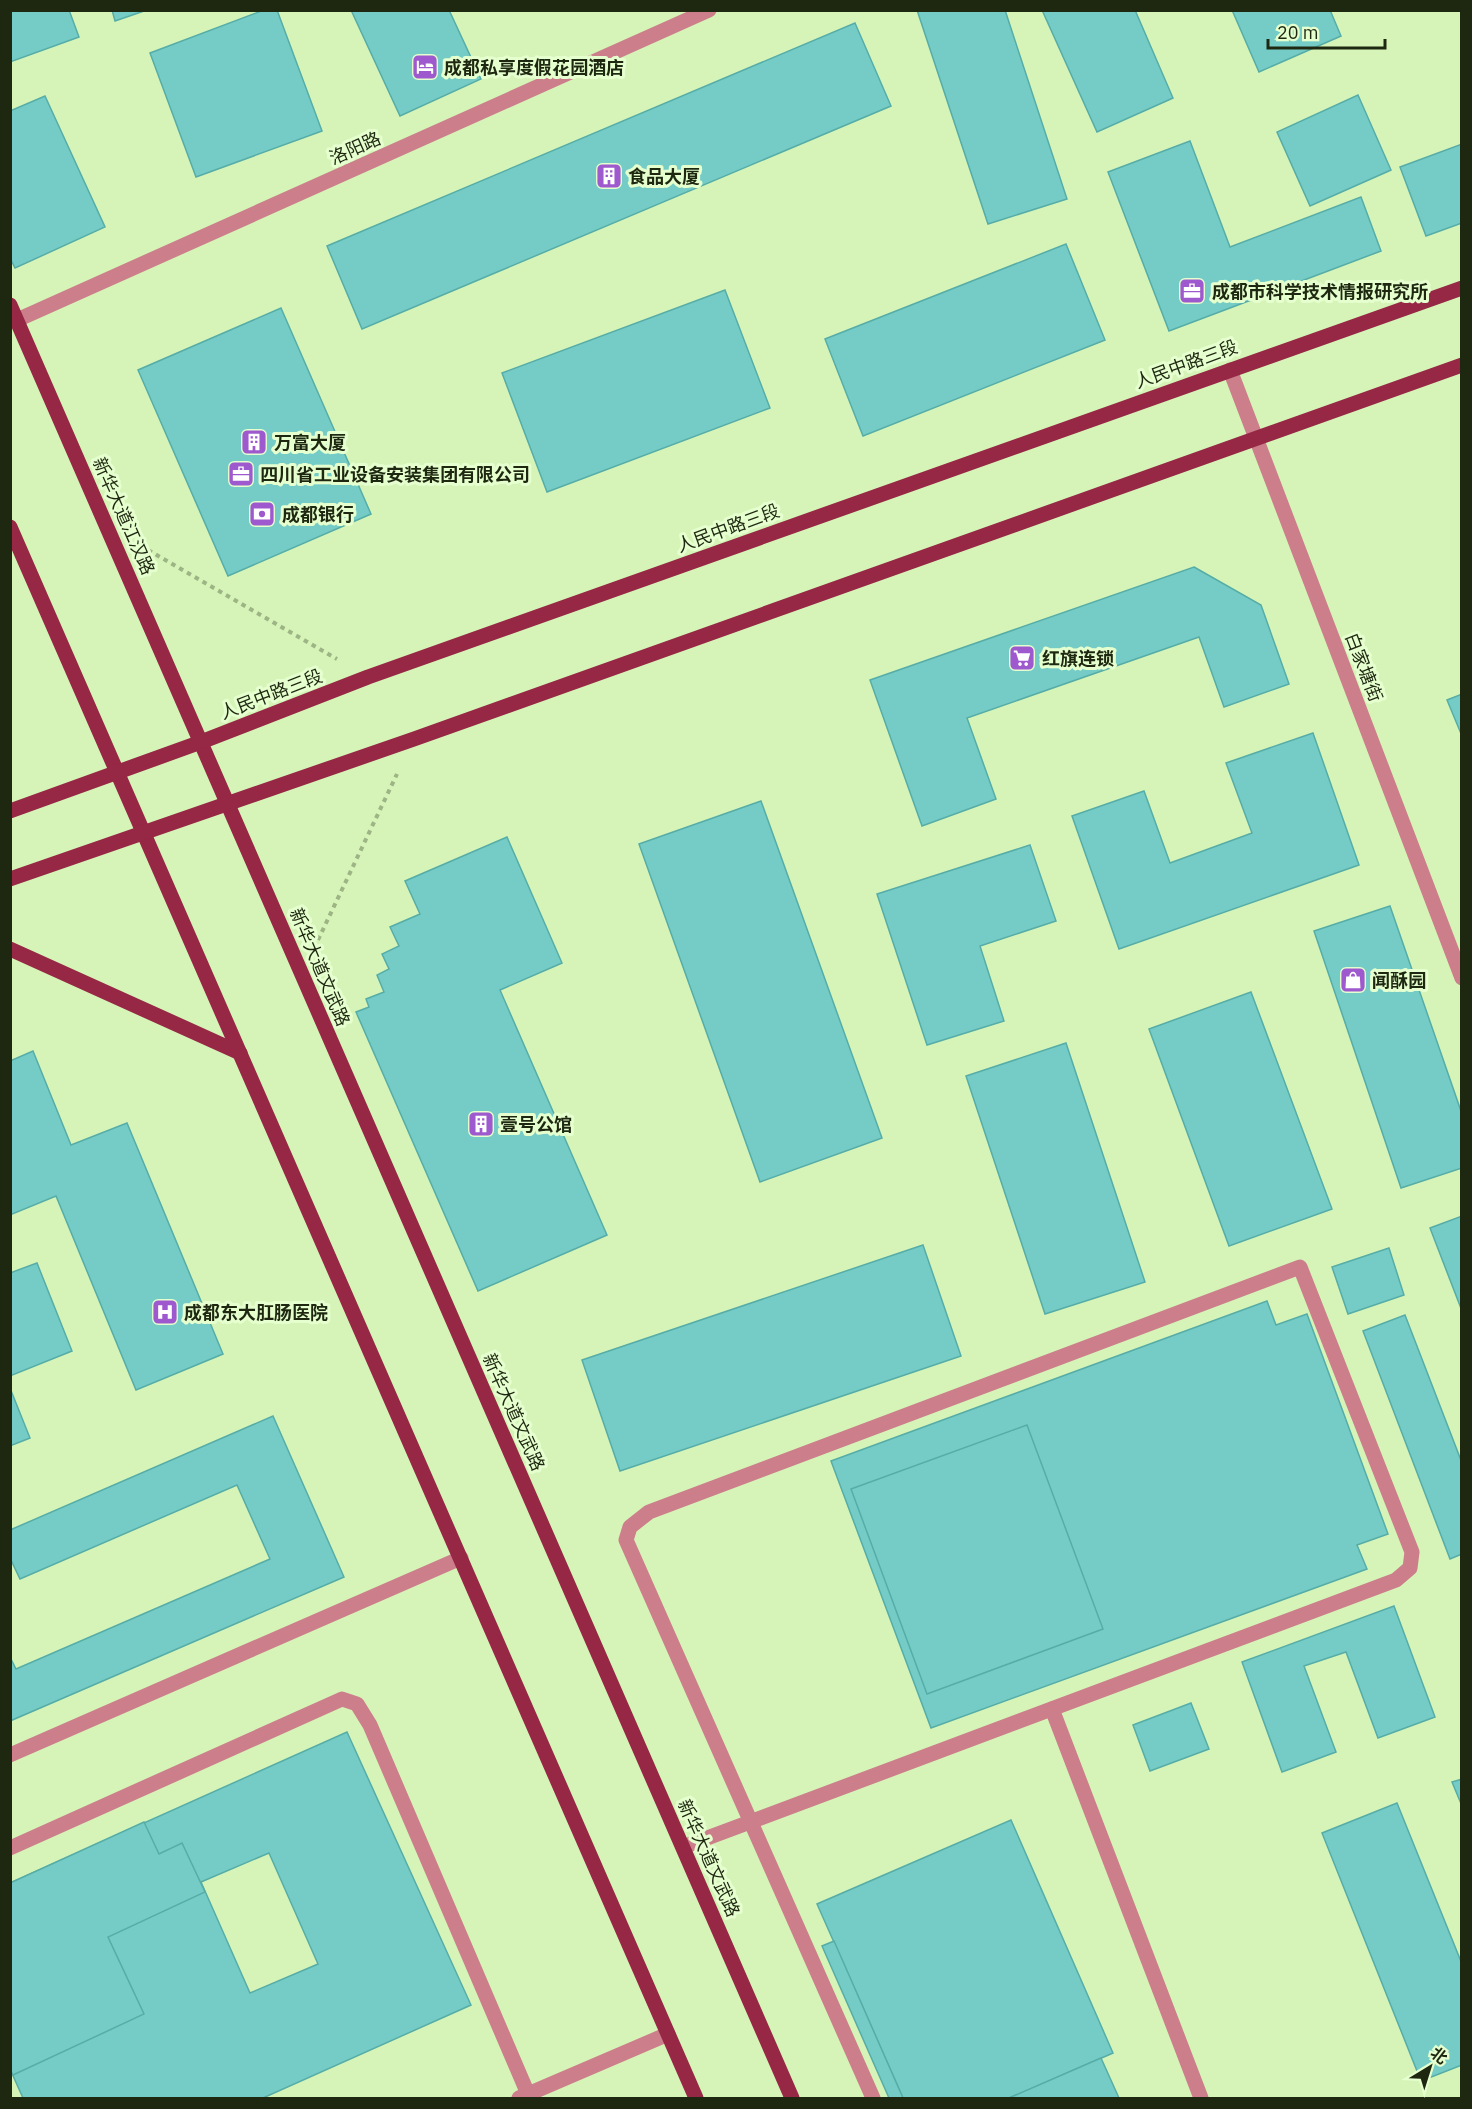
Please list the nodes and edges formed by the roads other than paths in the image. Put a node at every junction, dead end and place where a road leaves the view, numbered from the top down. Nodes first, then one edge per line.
1 (709, 10) edge
2 (1461, 288) edge
3 (10, 305) edge
4 (17, 321) junction
5 (1461, 365) edge
6 (1230, 370) junction
7 (1257, 438) junction
8 (10, 526) edge
9 (201, 742) junction
10 (118, 772) junction
11 (228, 804) junction
12 (10, 811) edge
13 (144, 831) junction
14 (10, 879) edge
15 (10, 949) edge
16 (1461, 978) edge
17 (240, 1053) junction
18 (461, 1558) junction
19 (1052, 1709) junction
20 (10, 1755) edge
21 (750, 1822) junction
22 (683, 1847) junction
23 (10, 1848) edge
24 (668, 2034) junction
25 (523, 2096) edge
26 (696, 2098) edge
27 (792, 2098) edge
28 (873, 2098) edge
29 (1201, 2098) edge

1 - 4 street, 洛阳路
2 - 6 main road, 人民中路三段
3 - 4 main road, 新华大道江汉路
4 - 9 main road, 新华大道江汉路
5 - 7 main road
6 - 7 street, 白家塘街
6 - 9 main road, 人民中路三段
7 - 11 main road
7 - 16 street, 白家塘街
8 - 10 main road
9 - 10 main road, 人民中路三段
9 - 11 main road, 新华大道文武路
10 - 12 main road, 人民中路三段
10 - 13 main road
11 - 13 main road
11 - 22 main road, 新华大道文武路
13 - 14 main road
13 - 17 main road
15 - 17 main road
17 - 18 main road
18 - 20 street
18 - 24 main road
19 - 21 street
19 - 21 street
19 - 29 street
21 - 22 street
21 - 28 street
22 - 27 main road, 新华大道文武路
23 - 25 street
24 - 25 street
24 - 26 main road

